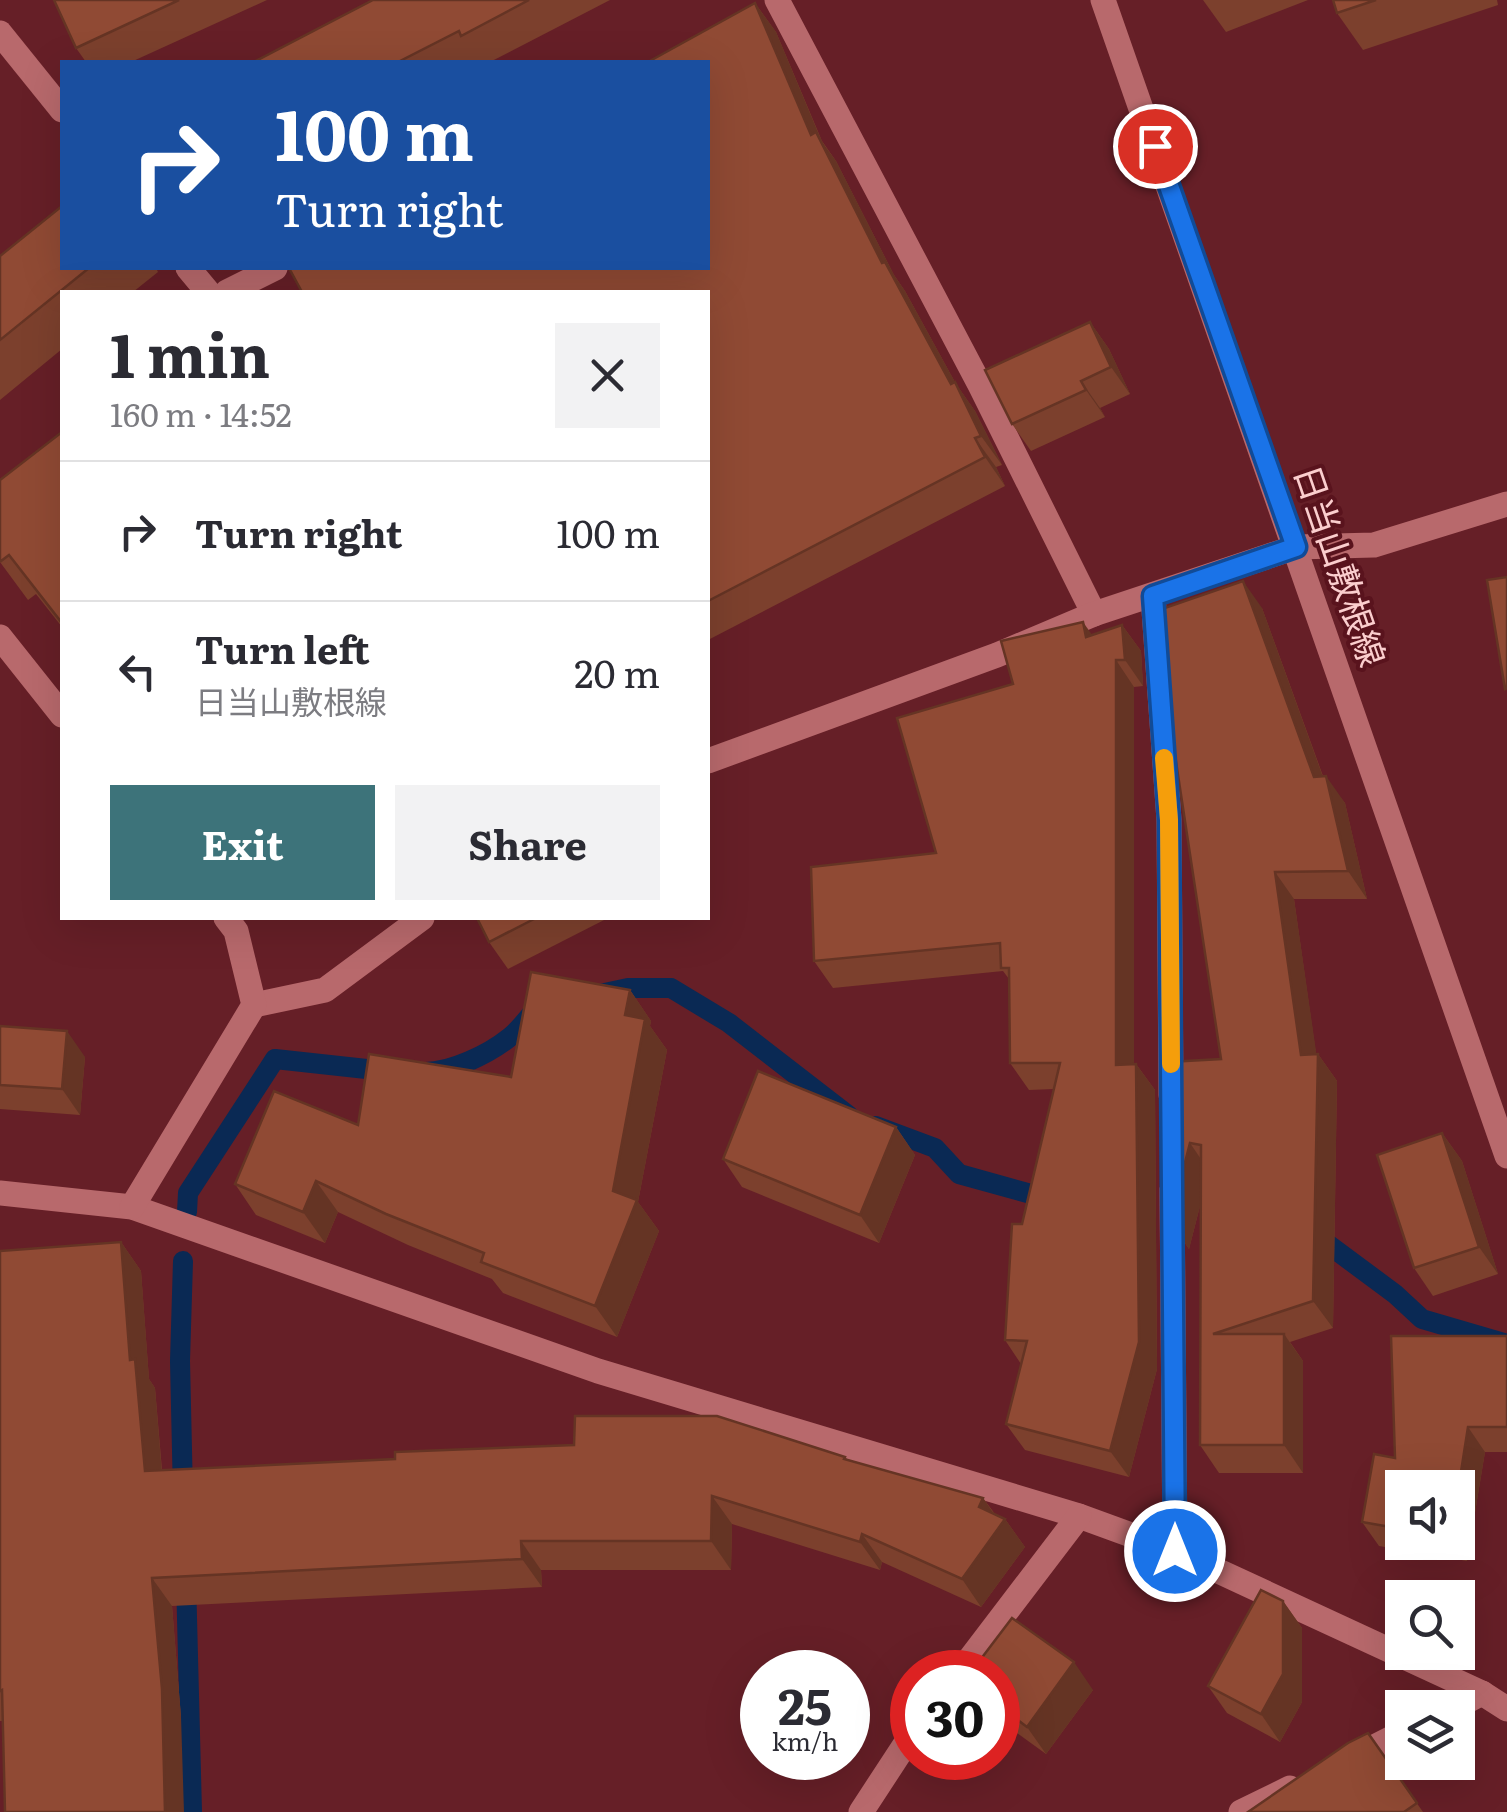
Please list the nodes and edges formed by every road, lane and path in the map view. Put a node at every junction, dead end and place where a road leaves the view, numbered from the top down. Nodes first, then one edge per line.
1 (1104, 0) edge
2 (773, 6) edge
3 (0, 32) edge
4 (60, 107) edge
5 (190, 270) edge
6 (271, 270) edge
7 (206, 290) edge
8 (231, 290) edge
9 (1507, 504) edge
10 (1296, 547) junction
11 (1153, 596) junction
12 (1094, 614) junction
13 (0, 637) edge
14 (60, 712) edge
15 (710, 760) edge
16 (228, 920) edge
17 (419, 920) edge
18 (254, 1005) junction
19 (1171, 1116) edge
20 (1172, 1156) edge
21 (1507, 1156) edge
22 (0, 1194) edge
23 (132, 1207) junction
24 (1079, 1516) junction
25 (1175, 1551) junction
26 (977, 1650) edge
27 (1482, 1693) junction
28 (1475, 1697) edge
29 (1507, 1710) edge
30 (1385, 1741) edge
31 (890, 1764) edge
32 (861, 1812) edge
33 (1241, 1812) edge

1 - 10 street, 日当山敷根線
2 - 12 street
3 - 4 street
5 - 7 street
6 - 8 street
9 - 10 street
10 - 11 street
10 - 21 street, 日当山敷根線
11 - 12 street
11 - 19 street
12 - 15 street
13 - 14 street
16 - 18 street
17 - 18 street
18 - 23 street
20 - 25 street
22 - 23 street
23 - 24 street
24 - 25 street
24 - 26 street
25 - 27 street
27 - 28 street
27 - 29 street
30 - 33 street
31 - 32 street

